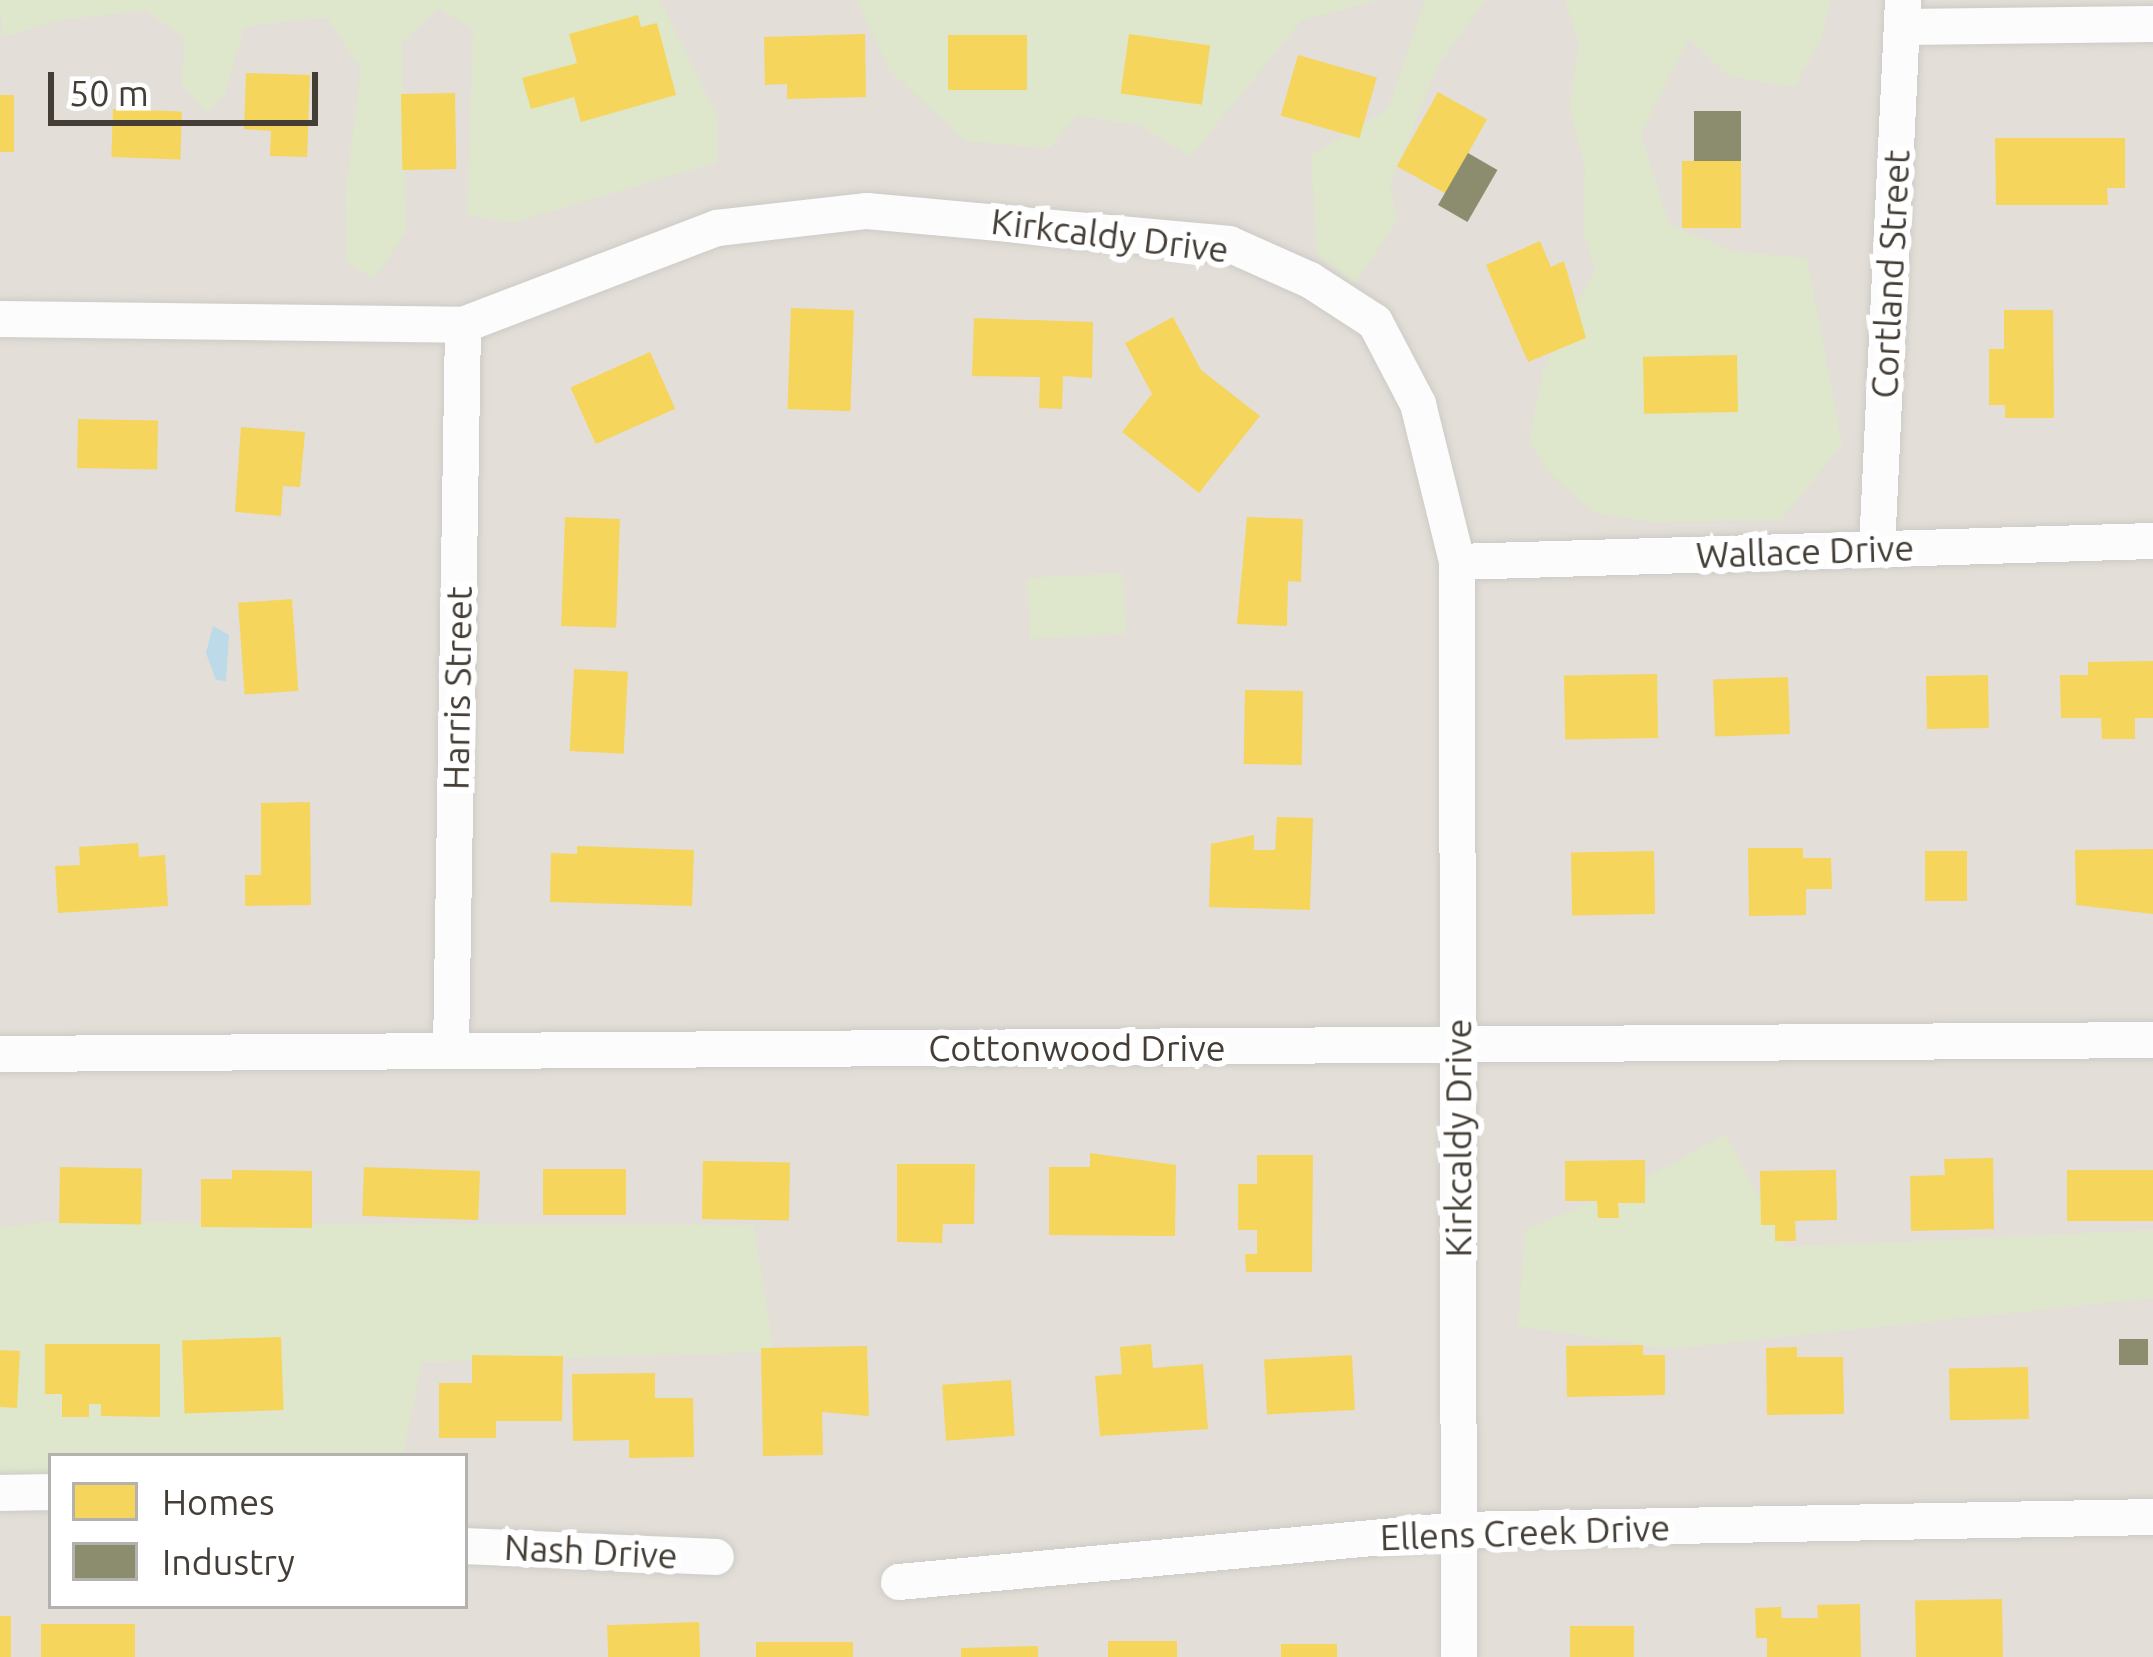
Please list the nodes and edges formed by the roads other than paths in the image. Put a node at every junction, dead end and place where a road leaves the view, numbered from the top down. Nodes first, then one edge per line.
1 (1902, 14) edge
2 (2153, 24) edge
3 (0, 319) edge
4 (463, 325) junction
5 (2153, 541) edge
6 (1876, 548) junction
7 (1457, 562) junction
8 (2153, 1040) edge
9 (1458, 1047) junction
10 (451, 1050) junction
11 (0, 1054) edge
12 (48, 1492) edge
13 (0, 1493) edge
14 (2153, 1517) edge
15 (1459, 1530) junction
16 (468, 1546) edge
17 (716, 1557) dead end
18 (898, 1582) dead end
19 (1460, 1657) edge

1 - 2 street
1 - 6 street, Cortland Street
3 - 4 street, Kirkcaldy Drive
4 - 7 street, Kirkcaldy Drive
4 - 10 street, Harris Street
5 - 6 street, Wallace Drive
6 - 7 street, Wallace Drive
7 - 9 street, Kirkcaldy Drive
8 - 9 street, Cottonwood Drive
9 - 10 street, Cottonwood Drive
9 - 15 street, Kirkcaldy Drive
10 - 11 street, Cottonwood Drive
12 - 13 street
14 - 15 street, Ellens Creek Drive
15 - 18 street, Ellens Creek Drive
15 - 19 street, Kirkcaldy Drive
16 - 17 street, Nash Drive

